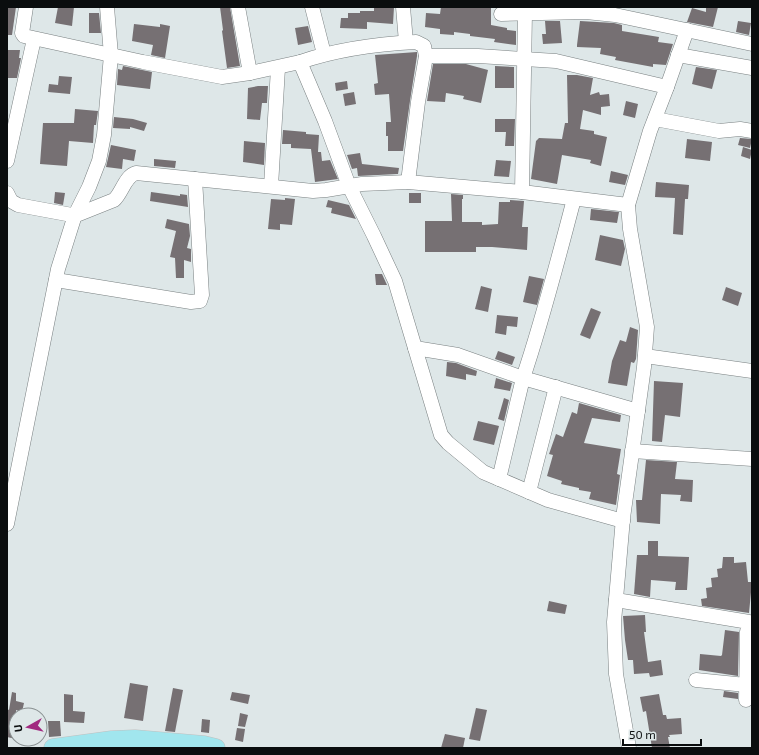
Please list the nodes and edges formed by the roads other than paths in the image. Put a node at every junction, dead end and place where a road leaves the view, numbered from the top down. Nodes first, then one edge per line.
1 (26, 7) edge
2 (107, 7) edge
3 (238, 7) edge
4 (312, 7) edge
5 (403, 7) edge
6 (525, 12) junction
7 (501, 14) dead end
8 (687, 30) junction
9 (34, 39) junction
10 (406, 42) junction
11 (752, 44) edge
12 (324, 54) junction
13 (111, 55) junction
14 (678, 55) junction
15 (426, 56) junction
16 (525, 58) junction
17 (300, 62) junction
18 (278, 68) junction
19 (752, 68) edge
20 (250, 73) junction
21 (667, 86) junction
22 (655, 119) junction
23 (752, 131) edge
24 (7, 160) edge
25 (195, 179) junction
26 (408, 182) junction
27 (271, 186) junction
28 (349, 186) junction
29 (522, 192) junction
30 (7, 193) edge
31 (574, 199) junction
32 (628, 205) junction
33 (75, 215) junction
34 (56, 280) junction
35 (415, 348) junction
36 (645, 356) junction
37 (752, 371) edge
38 (523, 378) junction
39 (556, 387) junction
40 (638, 411) junction
41 (632, 451) junction
42 (752, 459) edge
43 (499, 479) junction
44 (529, 492) junction
45 (623, 521) junction
46 (7, 524) edge
47 (616, 600) junction
48 (750, 622) edge
49 (696, 680) dead end
50 (746, 685) junction
51 (746, 700) dead end
52 (86, 746) edge
53 (53, 748) edge
54 (216, 748) edge
55 (629, 748) edge

1 - 9 street
2 - 13 street
3 - 20 street
4 - 12 street
5 - 10 street
6 - 7 street
6 - 8 street
6 - 16 street
8 - 11 street
8 - 14 street
9 - 13 street
9 - 24 street
10 - 12 street
10 - 15 street
12 - 17 street
13 - 20 street
13 - 33 street
14 - 19 street
14 - 21 street
15 - 16 street
15 - 26 street
16 - 21 street
16 - 29 street
17 - 18 street
17 - 28 street
18 - 20 street
18 - 27 street
21 - 22 street
22 - 23 street
22 - 32 street
25 - 27 street
25 - 33 street
25 - 34 street
26 - 28 street
26 - 29 street
27 - 28 street
28 - 35 street
29 - 31 street
30 - 33 street
31 - 32 street
31 - 38 street
32 - 36 street
33 - 34 street
34 - 46 street
35 - 38 street
35 - 43 street
36 - 37 street
36 - 40 street
38 - 39 street
38 - 43 street
39 - 40 street
39 - 44 street
40 - 41 street
41 - 42 street
41 - 45 street
43 - 44 street
44 - 45 street
45 - 47 street
47 - 48 street
47 - 55 street
48 - 50 street
49 - 50 street
50 - 51 street
52 - 53 main road
52 - 54 main road

